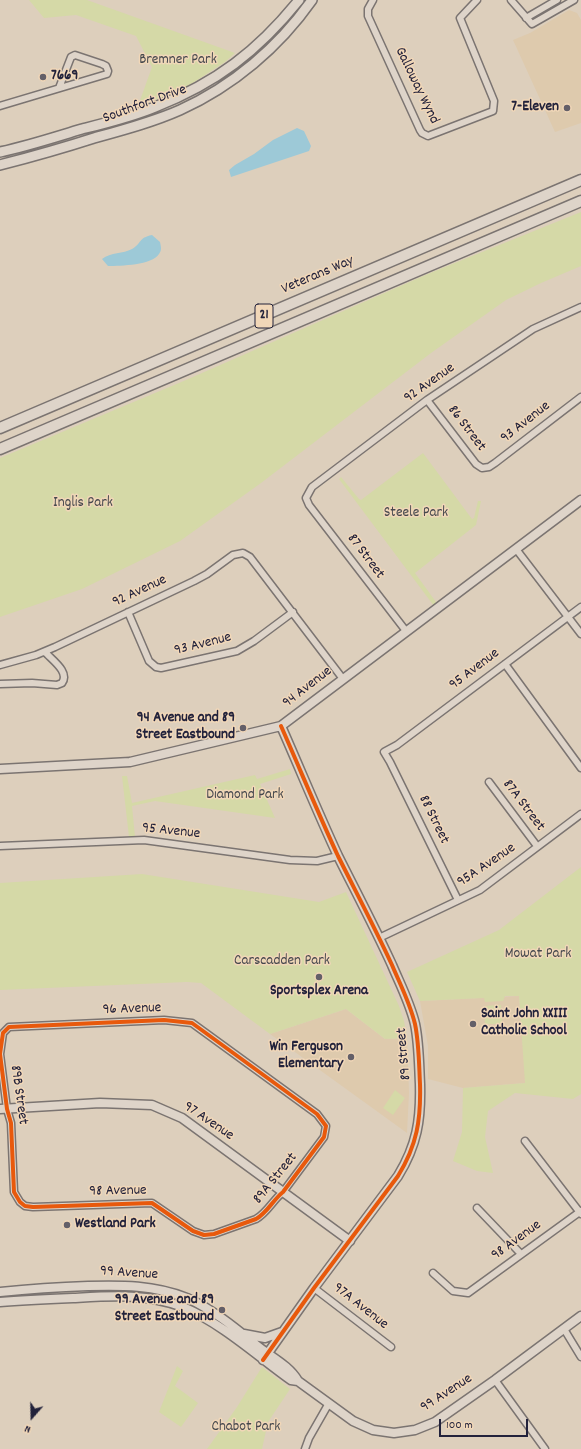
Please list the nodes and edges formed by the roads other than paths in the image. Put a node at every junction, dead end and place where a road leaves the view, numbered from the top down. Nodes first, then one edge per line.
1 (298, 0) edge
2 (312, 0) edge
3 (373, 0) edge
4 (477, 0) edge
5 (511, 0) edge
6 (557, 0) edge
7 (574, 0) edge
8 (526, 18) junction
9 (59, 88) junction
10 (0, 106) edge
11 (0, 152) edge
12 (0, 164) edge
13 (581, 180) edge
14 (581, 201) edge
15 (581, 307) edge
16 (581, 397) edge
17 (427, 400) junction
18 (0, 428) edge
19 (0, 449) edge
20 (487, 467) joint
21 (306, 498) joint
22 (581, 500) edge
23 (516, 549) junction
24 (581, 606) edge
25 (128, 612) junction
26 (293, 612) junction
27 (568, 616) junction
28 (406, 631) junction
29 (581, 634) edge
30 (45, 652) junction
31 (505, 664) junction
32 (0, 665) edge
33 (343, 678) junction
34 (0, 684) edge
35 (281, 726) junction
36 (384, 752) joint
37 (581, 768) edge
38 (0, 769) edge
39 (489, 782) dead end
40 (581, 814) edge
41 (0, 846) edge
42 (537, 846) junction
43 (338, 856) junction
44 (458, 900) junction
45 (379, 938) junction
46 (3, 1033) joint
47 (3, 1109) edge
48 (326, 1126) joint
49 (525, 1141) dead end
50 (283, 1192) junction
51 (23, 1205) joint
52 (478, 1208) dead end
53 (580, 1213) edge
54 (204, 1235) joint
55 (350, 1241) junction
56 (521, 1254) junction
57 (433, 1274) dead end
58 (314, 1288) junction
59 (0, 1292) edge
60 (0, 1302) edge
61 (581, 1316) edge
62 (564, 1329) junction
63 (282, 1332) junction
64 (241, 1333) junction
65 (391, 1348) dead end
66 (265, 1357) junction
67 (581, 1357) edge
68 (495, 1380) junction
69 (329, 1403) junction
70 (305, 1449) edge
71 (545, 1449) edge

1 - 11 main road, Southfort Drive
2 - 12 main road, Southfort Drive
3 - 4 street, Galloway Wynd
5 - 8 street
6 - 8 street
7 - 8 street
9 - 9 street
9 - 10 street
13 - 18 main road, Veterans Way / 21
14 - 19 main road, 21
15 - 17 street, 92 Avenue
16 - 20 street, 93 Avenue
17 - 20 street, 86 Street
17 - 21 street, 92 Avenue
21 - 28 street, 87 Street
22 - 23 street, 94 Avenue
23 - 27 street
23 - 28 street, 94 Avenue
24 - 27 street, 95 Avenue
25 - 26 street, 92 Avenue
25 - 26 street, 93 Avenue
25 - 30 street, 92 Avenue
26 - 33 street
27 - 29 street
27 - 31 street, 95 Avenue
28 - 33 street, 94 Avenue
30 - 32 street, 92 Avenue
30 - 34 street
31 - 36 street, 95 Avenue
31 - 37 street
33 - 35 street, 94 Avenue
35 - 38 street, 94 Avenue
35 - 43 street, 89 Street
36 - 44 street, 88 Street
39 - 42 street, 87A Street
40 - 42 street, 95A Avenue
41 - 43 street, 95 Avenue
42 - 44 street, 95A Avenue
43 - 45 street, 89 Street
44 - 45 street, 95A Avenue
45 - 55 street, 89 Street
46 - 47 street, 89B Street
46 - 48 street, 96 Avenue
47 - 50 street, 97 Avenue
47 - 51 street, 89B Street
48 - 50 street, 89A Street
49 - 53 street
50 - 54 street, 89A Street
50 - 55 street, 97 Avenue
51 - 54 street, 98 Avenue
52 - 56 street
53 - 56 street, 98 Avenue
55 - 58 street, 89 Street
56 - 57 street, 98 Avenue
58 - 63 street, 89 Street
58 - 65 street, 97A Avenue
59 - 64 street, 99 Avenue
60 - 66 street, 99 Avenue
61 - 62 street, 99 Avenue
62 - 67 street
62 - 68 street, 99 Avenue
63 - 64 street
63 - 66 street, 89 Street
64 - 66 street, 99 Avenue
66 - 69 street, 99 Avenue
68 - 69 street, 99 Avenue
68 - 71 street
69 - 70 street

